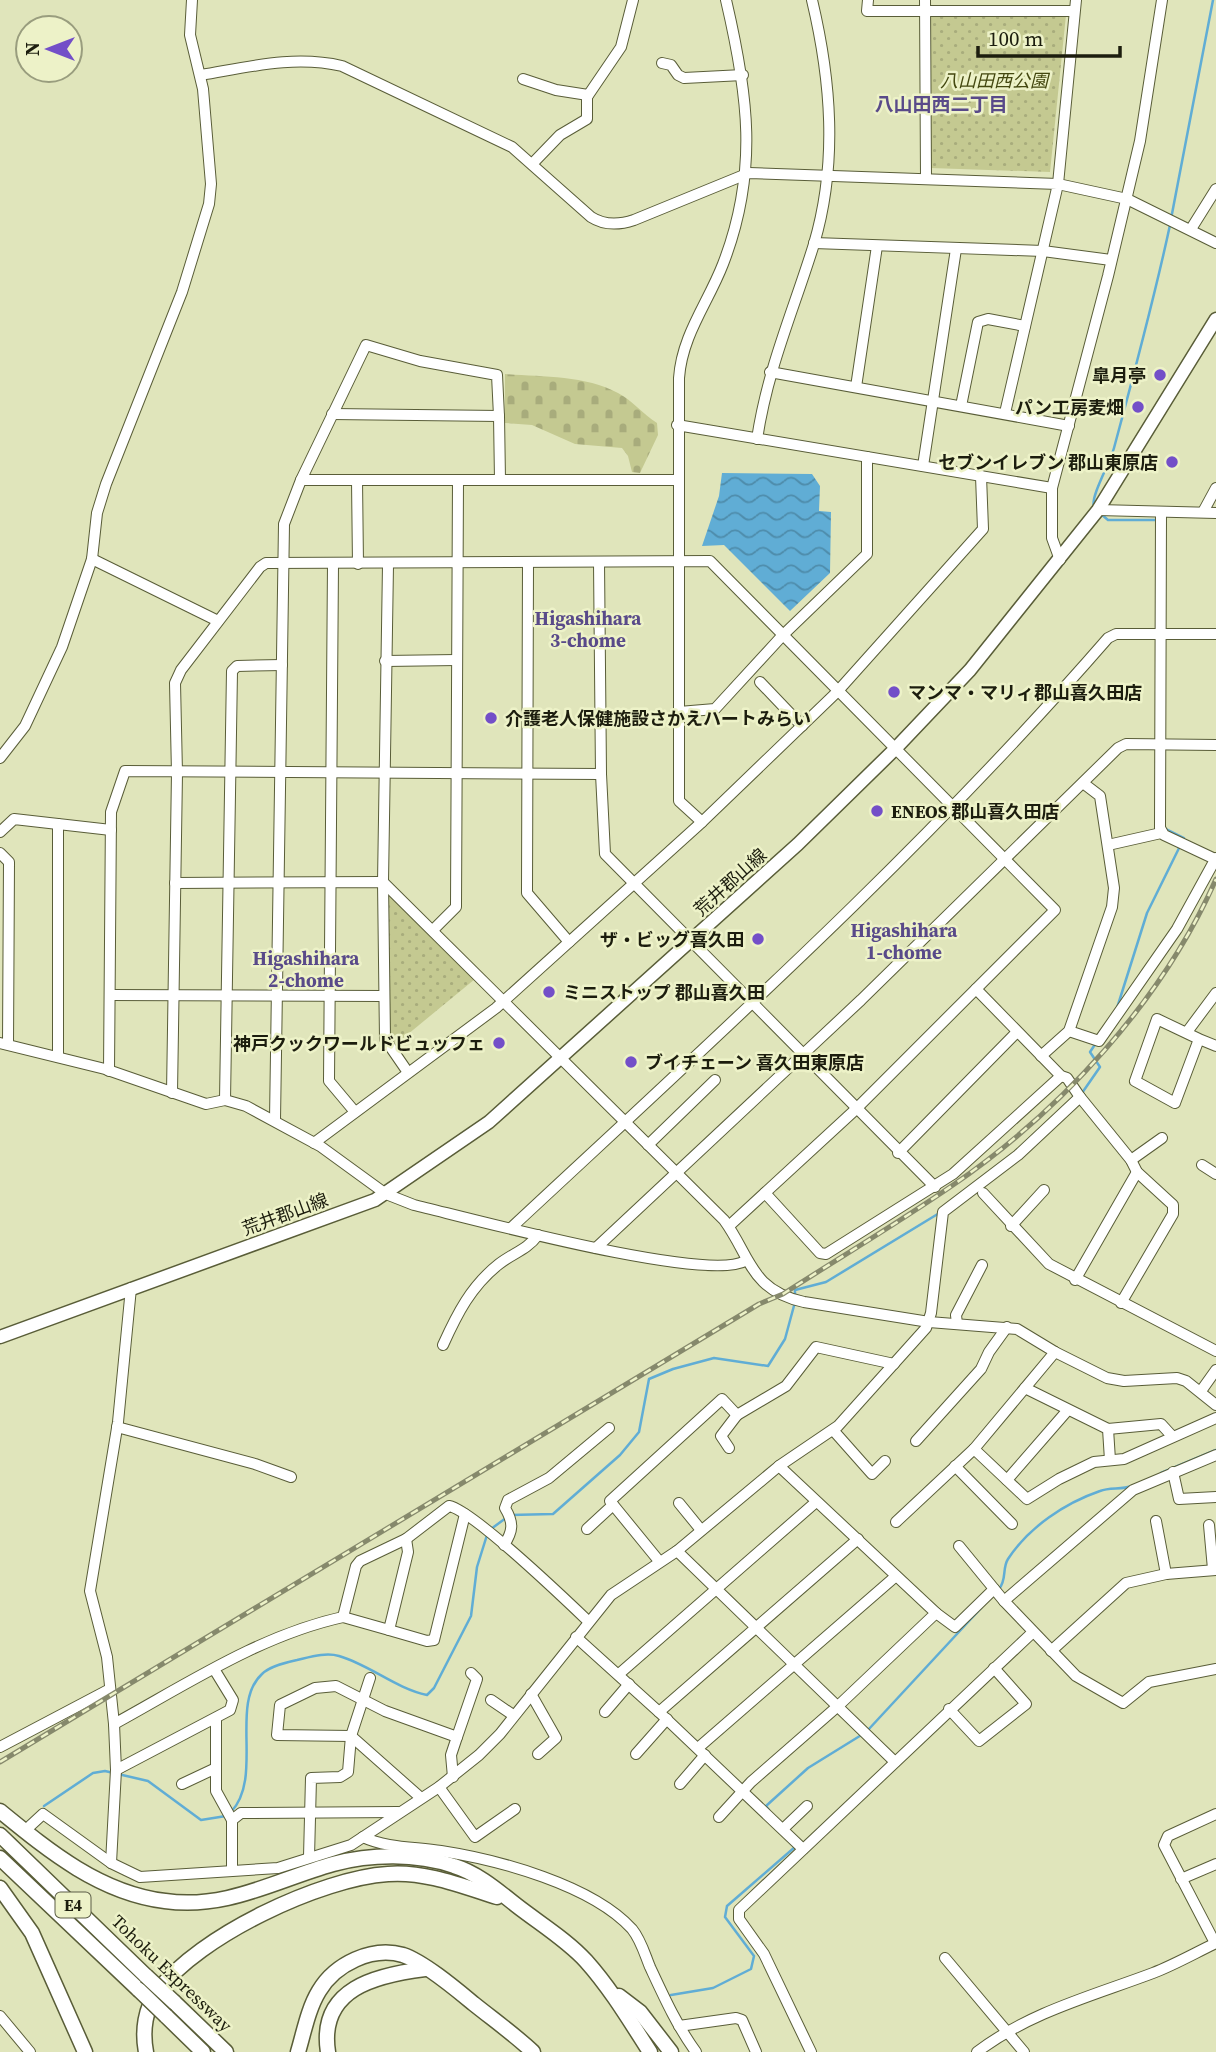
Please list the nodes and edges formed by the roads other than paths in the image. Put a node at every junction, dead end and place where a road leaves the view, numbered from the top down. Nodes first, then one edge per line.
1 (192, 0) edge
2 (633, 0) edge
3 (726, 0) edge
4 (811, 0) edge
5 (868, 0) edge
6 (925, 0) edge
7 (1162, 0) edge
8 (1005, 5) edge
9 (1075, 6) edge
10 (925, 12) junction
11 (663, 64) dead end
12 (201, 75) junction
13 (743, 75) junction
14 (523, 79) dead end
15 (589, 95) junction
16 (533, 163) junction
17 (744, 173) junction
18 (828, 174) junction
19 (926, 177) junction
20 (1058, 184) junction
21 (1216, 189) edge
22 (1127, 199) junction
23 (1191, 229) junction
24 (814, 243) junction
25 (1216, 243) edge
26 (877, 246) junction
27 (956, 249) junction
28 (1043, 251) junction
29 (1111, 260) junction
30 (1216, 319) edge
31 (1025, 326) junction
32 (770, 372) junction
33 (856, 387) junction
34 (933, 401) junction
35 (961, 405) junction
36 (1005, 413) junction
37 (332, 414) junction
38 (499, 416) junction
39 (677, 425) junction
40 (1069, 426) junction
41 (757, 439) junction
42 (867, 457) junction
43 (923, 466) junction
44 (981, 476) junction
45 (301, 480) junction
46 (357, 480) junction
47 (458, 480) junction
48 (500, 480) junction
49 (678, 480) junction
50 (1052, 488) junction
51 (1216, 488) edge
52 (1098, 510) junction
53 (1203, 512) junction
54 (1161, 513) junction
55 (1216, 513) edge
56 (92, 559) junction
57 (1060, 559) junction
58 (458, 562) junction
59 (528, 562) junction
60 (599, 562) junction
61 (678, 562) junction
62 (283, 564) junction
63 (333, 564) junction
64 (358, 564) junction
65 (388, 565) junction
66 (218, 621) junction
67 (1160, 634) junction
68 (1216, 634) edge
69 (782, 636) junction
70 (457, 660) junction
71 (385, 661) junction
72 (282, 665) junction
73 (760, 682) dead end
74 (837, 692) junction
75 (679, 712) junction
76 (802, 726) junction
77 (1160, 745) junction
78 (1216, 745) edge
79 (895, 749) junction
80 (0, 758) edge
81 (230, 772) junction
82 (331, 772) junction
83 (384, 772) junction
84 (457, 772) junction
85 (527, 772) junction
86 (177, 773) junction
87 (280, 773) junction
88 (601, 775) junction
89 (1083, 783) junction
90 (954, 808) junction
91 (702, 822) junction
92 (58, 824) junction
93 (111, 830) junction
94 (0, 832) edge
95 (1161, 832) junction
96 (1108, 845) junction
97 (0, 852) edge
98 (1216, 858) edge
99 (1005, 859) junction
100 (227, 882) junction
101 (383, 882) junction
102 (175, 883) junction
103 (278, 883) junction
104 (330, 883) junction
105 (632, 884) junction
106 (433, 930) junction
107 (569, 942) junction
108 (689, 943) junction
109 (976, 989) junction
110 (1216, 993) edge
111 (110, 995) junction
112 (172, 995) junction
113 (226, 995) junction
114 (278, 995) junction
115 (330, 995) junction
116 (384, 996) junction
117 (505, 1000) junction
118 (753, 1004) junction
119 (1069, 1031) junction
120 (1017, 1032) junction
121 (1187, 1032) junction
122 (1199, 1039) junction
123 (4, 1044) edge
124 (1216, 1046) edge
125 (802, 1055) junction
126 (1041, 1056) junction
127 (58, 1057) junction
128 (562, 1058) junction
129 (109, 1071) junction
130 (407, 1072) junction
131 (1061, 1076) junction
132 (715, 1080) dead end
133 (172, 1093) junction
134 (1080, 1097) junction
135 (225, 1100) junction
136 (855, 1110) junction
137 (355, 1112) junction
138 (275, 1120) junction
139 (625, 1122) junction
140 (1162, 1138) dead end
141 (314, 1143) junction
142 (648, 1145) junction
143 (898, 1153) junction
144 (1131, 1160) junction
145 (1202, 1164) dead end
146 (1137, 1172) junction
147 (678, 1174) junction
148 (1216, 1174) edge
149 (935, 1187) junction
150 (1044, 1190) dead end
151 (765, 1193) junction
152 (983, 1193) dead end
153 (386, 1194) junction
154 (729, 1226) junction
155 (1011, 1226) junction
156 (511, 1228) junction
157 (538, 1235) junction
158 (596, 1248) junction
159 (745, 1261) junction
160 (982, 1265) dead end
161 (1075, 1280) junction
162 (131, 1288) junction
163 (1121, 1303) junction
164 (929, 1322) junction
165 (957, 1324) junction
166 (1007, 1327) junction
167 (0, 1337) edge
168 (443, 1345) dead end
169 (1055, 1352) junction
170 (1216, 1352) edge
171 (894, 1364) junction
172 (1216, 1370) edge
173 (1025, 1388) junction
174 (1201, 1391) junction
175 (1216, 1405) edge
176 (1067, 1411) junction
177 (737, 1415) junction
178 (1216, 1418) edge
179 (117, 1427) junction
180 (609, 1428) dead end
181 (1108, 1429) junction
182 (833, 1430) junction
183 (1172, 1436) junction
184 (916, 1441) dead end
185 (729, 1448) dead end
186 (974, 1449) junction
187 (1216, 1455) edge
188 (1110, 1460) junction
189 (885, 1461) dead end
190 (779, 1466) junction
191 (956, 1466) junction
192 (1173, 1472) junction
193 (291, 1477) dead end
194 (1007, 1480) junction
195 (1216, 1497) edge
196 (816, 1502) junction
197 (679, 1503) dead end
198 (613, 1505) junction
199 (465, 1514) junction
200 (1156, 1521) dead end
201 (896, 1522) dead end
202 (1012, 1524) dead end
203 (1209, 1525) dead end
204 (587, 1529) dead end
205 (701, 1531) junction
206 (406, 1539) junction
207 (858, 1539) junction
208 (504, 1545) junction
209 (959, 1546) dead end
210 (677, 1551) junction
211 (659, 1562) junction
212 (1215, 1570) edge
213 (1166, 1574) junction
214 (896, 1576) junction
215 (994, 1589) junction
216 (716, 1590) junction
217 (1004, 1601) junction
218 (936, 1613) junction
219 (342, 1617) junction
220 (588, 1621) junction
221 (757, 1628) junction
222 (389, 1630) junction
223 (1032, 1633) junction
224 (576, 1637) junction
225 (1051, 1651) junction
226 (795, 1665) junction
227 (994, 1668) junction
228 (214, 1669) junction
229 (1216, 1669) edge
230 (471, 1673) dead end
231 (618, 1674) junction
232 (370, 1678) dead end
233 (629, 1684) junction
234 (110, 1689) junction
235 (531, 1694) junction
236 (362, 1698) junction
237 (491, 1700) dead end
238 (838, 1706) junction
239 (949, 1709) junction
240 (606, 1713) dead end
241 (513, 1715) junction
242 (663, 1715) junction
243 (216, 1719) junction
244 (114, 1724) junction
245 (351, 1736) junction
246 (457, 1737) junction
247 (0, 1747) edge
248 (701, 1752) junction
249 (538, 1754) dead end
250 (636, 1754) dead end
251 (895, 1762) junction
252 (216, 1768) junction
253 (116, 1770) junction
254 (453, 1777) junction
255 (182, 1784) dead end
256 (680, 1784) dead end
257 (439, 1787) junction
258 (743, 1791) junction
259 (421, 1798) junction
260 (807, 1806) dead end
261 (515, 1809) dead end
262 (0, 1811) edge
263 (310, 1811) junction
264 (399, 1812) junction
265 (1216, 1814) edge
266 (719, 1817) dead end
267 (232, 1820) junction
268 (30, 1826) dead end
269 (783, 1829) junction
270 (0, 1835) edge
271 (363, 1837) junction
272 (803, 1849) junction
273 (309, 1857) junction
274 (0, 1858) edge
275 (110, 1863) junction
276 (1216, 1864) edge
277 (232, 1870) junction
278 (1181, 1879) junction
279 (0, 1888) edge
280 (512, 1902) junction
281 (1215, 1943) edge
282 (945, 1958) dead end
283 (425, 1969) junction
284 (607, 1987) junction
285 (0, 2016) edge
286 (679, 2026) junction
287 (1008, 2029) junction
288 (529, 2048) edge
289 (30, 2052) edge
290 (85, 2052) edge
291 (146, 2052) edge
292 (203, 2052) edge
293 (226, 2052) edge
294 (298, 2052) edge
295 (328, 2052) edge
296 (539, 2052) edge
297 (650, 2052) edge
298 (671, 2052) edge
299 (696, 2052) edge
300 (756, 2052) edge
301 (811, 2052) edge
302 (977, 2052) edge
303 (1024, 2052) edge

1 - 12 street
2 - 15 street
3 - 13 street
4 - 18 street
5 - 10 street
6 - 10 street
7 - 22 street
8 - 9 street
8 - 10 street
9 - 20 street
10 - 19 street
11 - 13 street
12 - 16 street
12 - 56 street
13 - 17 street
14 - 15 street
15 - 16 street
16 - 17 street
17 - 18 street
17 - 39 street
18 - 19 street
18 - 24 street
19 - 20 street
20 - 22 street
20 - 28 street
21 - 23 street
22 - 23 street
22 - 29 street
23 - 25 street
24 - 26 street
24 - 32 street
26 - 27 street
26 - 33 street
27 - 28 street
27 - 34 street
28 - 29 street
28 - 31 street
29 - 40 street
30 - 52 main road, 荒井郡山線
31 - 35 street
31 - 36 street
32 - 33 street
32 - 41 street
33 - 34 street
34 - 35 street
34 - 43 street
35 - 36 street
36 - 40 street
37 - 38 street
37 - 38 street
37 - 45 street
38 - 48 street
39 - 41 street
39 - 49 street
40 - 50 street
41 - 42 street
42 - 43 street
42 - 69 street
43 - 44 street
44 - 50 street
44 - 74 street
45 - 46 street
45 - 62 street
46 - 47 street
46 - 64 street
47 - 48 street
47 - 58 street
48 - 49 street
49 - 61 street
50 - 57 street
51 - 53 street
52 - 54 street
52 - 57 main road, 荒井郡山線
53 - 54 street
53 - 55 street
54 - 67 street
56 - 66 street
56 - 80 street
57 - 79 main road, 荒井郡山線
58 - 59 street
58 - 65 street
58 - 70 street
59 - 60 street
59 - 85 street
60 - 61 street
60 - 88 street
61 - 69 street
61 - 75 street
62 - 63 street
62 - 66 street
62 - 72 street
63 - 64 street
63 - 82 street
64 - 65 street
65 - 71 street
66 - 86 street
67 - 68 street
67 - 77 street
67 - 90 street
69 - 74 street
69 - 75 street
70 - 71 street
70 - 84 street
71 - 83 street
72 - 81 street
72 - 87 street
73 - 76 street
74 - 76 street
74 - 79 street
75 - 91 street
76 - 91 street
77 - 78 street
77 - 89 street
77 - 95 street
79 - 90 street
79 - 108 main road, 荒井郡山線
81 - 86 street
81 - 87 street
81 - 100 street
82 - 83 street
82 - 87 street
82 - 104 street
83 - 84 street
83 - 101 street
84 - 85 street
84 - 106 street
85 - 88 street
85 - 107 street
86 - 93 street
86 - 102 street
87 - 103 street
88 - 105 street
89 - 96 street
89 - 99 street
90 - 99 street
90 - 118 street
91 - 105 street
92 - 93 street
92 - 94 street
92 - 127 street
93 - 111 street
95 - 96 street
95 - 98 street
96 - 119 street
97 - 123 street
98 - 119 street
99 - 109 street
99 - 125 street
100 - 102 street
100 - 103 street
100 - 113 street
101 - 104 street
101 - 106 street
101 - 116 street
102 - 112 street
103 - 104 street
103 - 114 street
104 - 115 street
105 - 107 street
105 - 108 street
106 - 117 street
107 - 117 street
108 - 118 street
108 - 128 main road, 荒井郡山線
109 - 120 street
109 - 136 street
110 - 121 street
111 - 112 street
111 - 129 street
112 - 113 street
112 - 133 street
113 - 114 street
113 - 135 street
114 - 115 street
114 - 138 street
115 - 116 street
115 - 137 street
116 - 130 street
117 - 128 street
117 - 130 street
118 - 125 street
118 - 139 street
119 - 126 street
120 - 126 street
120 - 143 street
121 - 122 street
121 - 122 street
122 - 124 street
123 - 127 street
125 - 136 street
125 - 147 street
126 - 131 street
127 - 129 street
128 - 139 street
128 - 153 main road, 荒井郡山線
129 - 133 street
130 - 137 street
131 - 134 street
131 - 149 street
132 - 142 street
133 - 135 street
134 - 144 street
134 - 164 street
135 - 138 street
136 - 143 street
136 - 151 street
137 - 141 street
138 - 141 street
139 - 142 street
139 - 156 street
140 - 144 street
141 - 153 street
142 - 147 street
143 - 149 street
144 - 146 street
145 - 148 street
146 - 161 street
146 - 163 street
147 - 154 street
147 - 158 street
149 - 151 street
150 - 155 street
151 - 154 street
152 - 155 street
153 - 156 street
153 - 162 main road, 荒井郡山線
154 - 159 street
155 - 161 street
156 - 157 street
157 - 158 street
157 - 168 street
158 - 159 street
159 - 164 street
160 - 165 street
161 - 163 street
162 - 167 main road, 荒井郡山線
162 - 179 street
163 - 170 street
164 - 165 street
164 - 171 street
165 - 166 street
166 - 169 street
166 - 184 street
169 - 173 street
169 - 174 street
171 - 177 street
171 - 182 street
172 - 174 street
173 - 176 street
173 - 186 street
174 - 175 street
176 - 181 street
176 - 194 street
177 - 185 street
177 - 198 street
178 - 183 street
179 - 193 street
179 - 234 street
180 - 208 street
181 - 183 street
181 - 188 street
182 - 189 street
182 - 190 street
183 - 188 street
186 - 191 street
186 - 194 street
187 - 192 street
188 - 194 street
190 - 196 street
190 - 205 street
191 - 201 street
191 - 202 street
192 - 195 street
192 - 217 street
196 - 207 street
196 - 216 street
197 - 205 street
198 - 204 street
198 - 211 street
199 - 206 street
199 - 208 street
199 - 222 street
200 - 213 street
203 - 212 street
205 - 210 street
206 - 219 street
206 - 222 street
207 - 214 street
207 - 221 street
208 - 220 street
209 - 215 street
210 - 211 street
210 - 216 street
211 - 220 street
212 - 213 street
213 - 225 street
214 - 218 street
214 - 226 street
215 - 217 street
215 - 218 street
216 - 221 street
216 - 231 street
217 - 223 street
218 - 238 street
219 - 222 street
219 - 228 street
220 - 224 street
221 - 226 street
221 - 242 street
223 - 225 street
223 - 227 street
224 - 231 street
224 - 235 street
225 - 229 street
226 - 238 street
226 - 248 street
227 - 239 street
227 - 239 street
228 - 243 street
228 - 244 street
230 - 246 street
231 - 233 street
232 - 236 street
233 - 240 street
233 - 242 street
234 - 244 street
234 - 247 street
235 - 241 street
235 - 249 street
236 - 245 street
236 - 245 street
236 - 246 street
237 - 241 street
238 - 251 street
238 - 258 street
239 - 251 street
241 - 254 street
242 - 248 street
242 - 250 street
243 - 252 street
243 - 253 street
244 - 253 street
245 - 259 street
245 - 263 street
246 - 254 street
248 - 256 street
248 - 258 street
251 - 272 street
252 - 255 street
252 - 267 street
253 - 275 street
254 - 257 street
257 - 259 street
257 - 261 street
258 - 266 street
258 - 269 street
259 - 264 street
260 - 269 street
262 - 280 highway
263 - 264 street
263 - 267 street
263 - 273 street
264 - 271 street
265 - 278 street
267 - 277 street
268 - 275 street
269 - 272 street
270 - 293 highway, Tohoku Expressway / E4, bridge
271 - 273 street
271 - 286 street
272 - 301 street
273 - 277 street
274 - 292 highway, Tohoku Expressway / E4, bridge
275 - 277 street
276 - 278 street
278 - 281 street
279 - 290 highway
280 - 284 highway
280 - 291 highway
281 - 287 street
282 - 287 street
283 - 288 highway
283 - 294 highway
283 - 295 highway
284 - 297 highway
284 - 298 highway
285 - 289 street
286 - 299 street
286 - 300 street
287 - 302 street
287 - 303 street
288 - 296 highway

